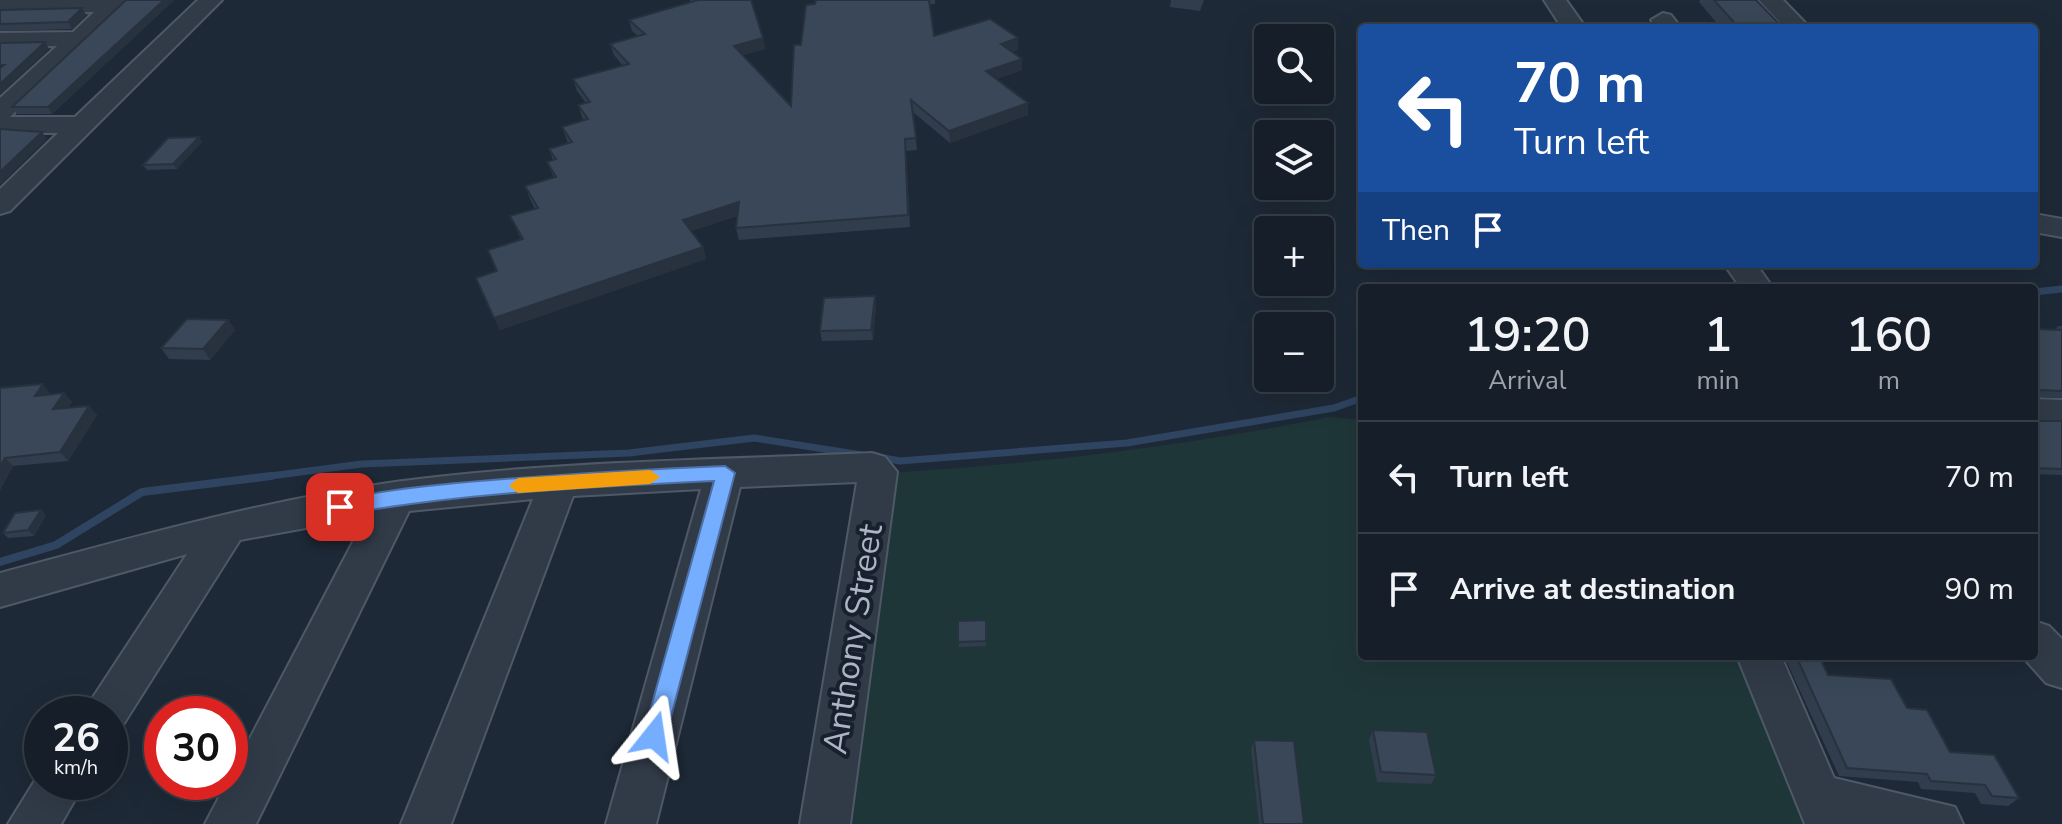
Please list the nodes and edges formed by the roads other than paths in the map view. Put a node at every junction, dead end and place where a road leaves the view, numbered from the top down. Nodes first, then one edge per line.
1 (211, 0) edge
2 (1555, 0) edge
3 (1770, 0) edge
4 (117, 3) edge
5 (0, 7) edge
6 (1571, 24) edge
7 (1794, 24) edge
8 (77, 39) junction
9 (0, 40) edge
10 (37, 75) junction
11 (0, 76) edge
12 (0, 112) edge
13 (0, 125) edge
14 (79, 125) junction
15 (0, 205) edge
16 (2038, 224) edge
17 (2062, 228) edge
18 (2038, 412) edge
19 (2062, 413) edge
20 (725, 473) junction
21 (559, 482) junction
22 (396, 497) junction
23 (227, 527) junction
24 (8, 595) edge
25 (2038, 643) edge
26 (1761, 660) edge
27 (2062, 669) edge
28 (117, 696) edge
29 (49, 800) edge
30 (1824, 810) edge
31 (33, 824) edge
32 (230, 824) edge
33 (426, 824) edge
34 (631, 824) edge
35 (825, 824) edge
36 (1938, 824) edge

1 - 14 street
2 - 6 street
3 - 7 street
4 - 5 street
4 - 8 street
8 - 9 street
8 - 10 street
10 - 11 street
10 - 12 street
13 - 14 street
14 - 15 street
16 - 17 street
18 - 19 street
20 - 21 street
20 - 34 street
20 - 35 street, Anthony Street
21 - 22 street
21 - 33 street
22 - 23 street
22 - 32 street
23 - 24 street
23 - 28 street
25 - 27 street
26 - 30 street
29 - 31 street
30 - 36 street

